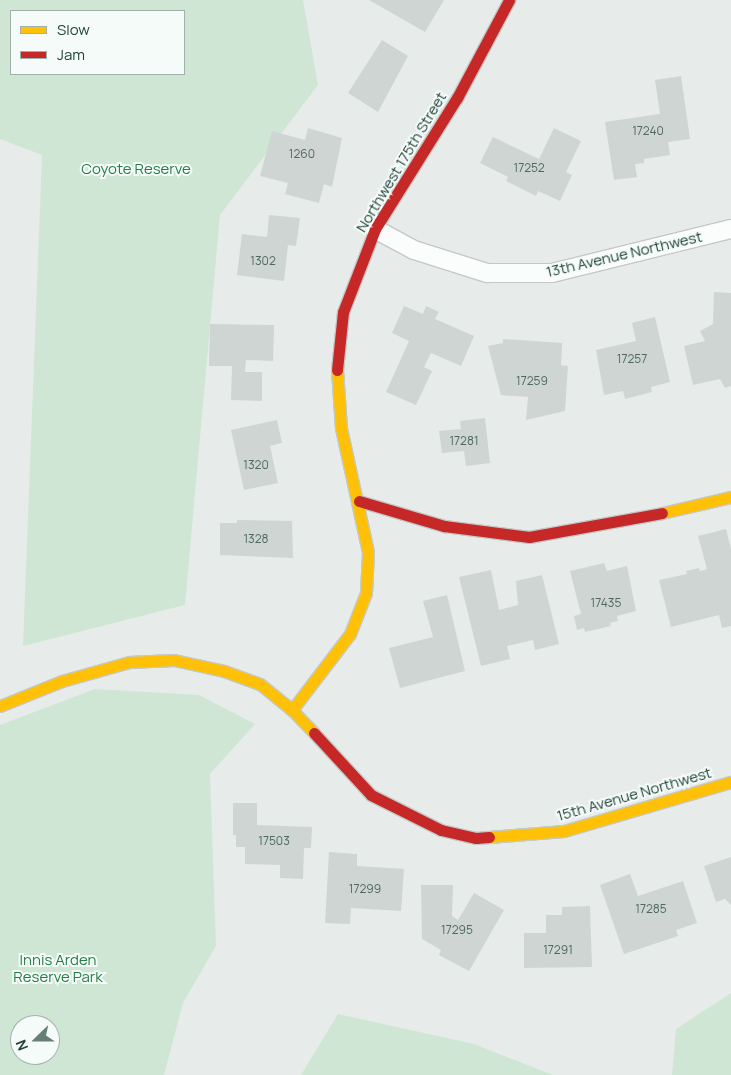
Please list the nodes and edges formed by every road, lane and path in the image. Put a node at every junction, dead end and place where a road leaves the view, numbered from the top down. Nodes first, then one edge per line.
1 (509, 0) edge
2 (375, 229) junction
3 (731, 229) edge
4 (731, 497) edge
5 (359, 501) junction
6 (0, 706) edge
7 (292, 710) junction
8 (731, 782) edge

1 - 2 street, Northwest 175th Street
2 - 3 street, 13th Avenue Northwest
2 - 5 street, Northwest 175th Street
4 - 5 street
5 - 7 street, Northwest 175th Street
6 - 7 street, 15th Avenue Northwest
7 - 8 street, 15th Avenue Northwest

